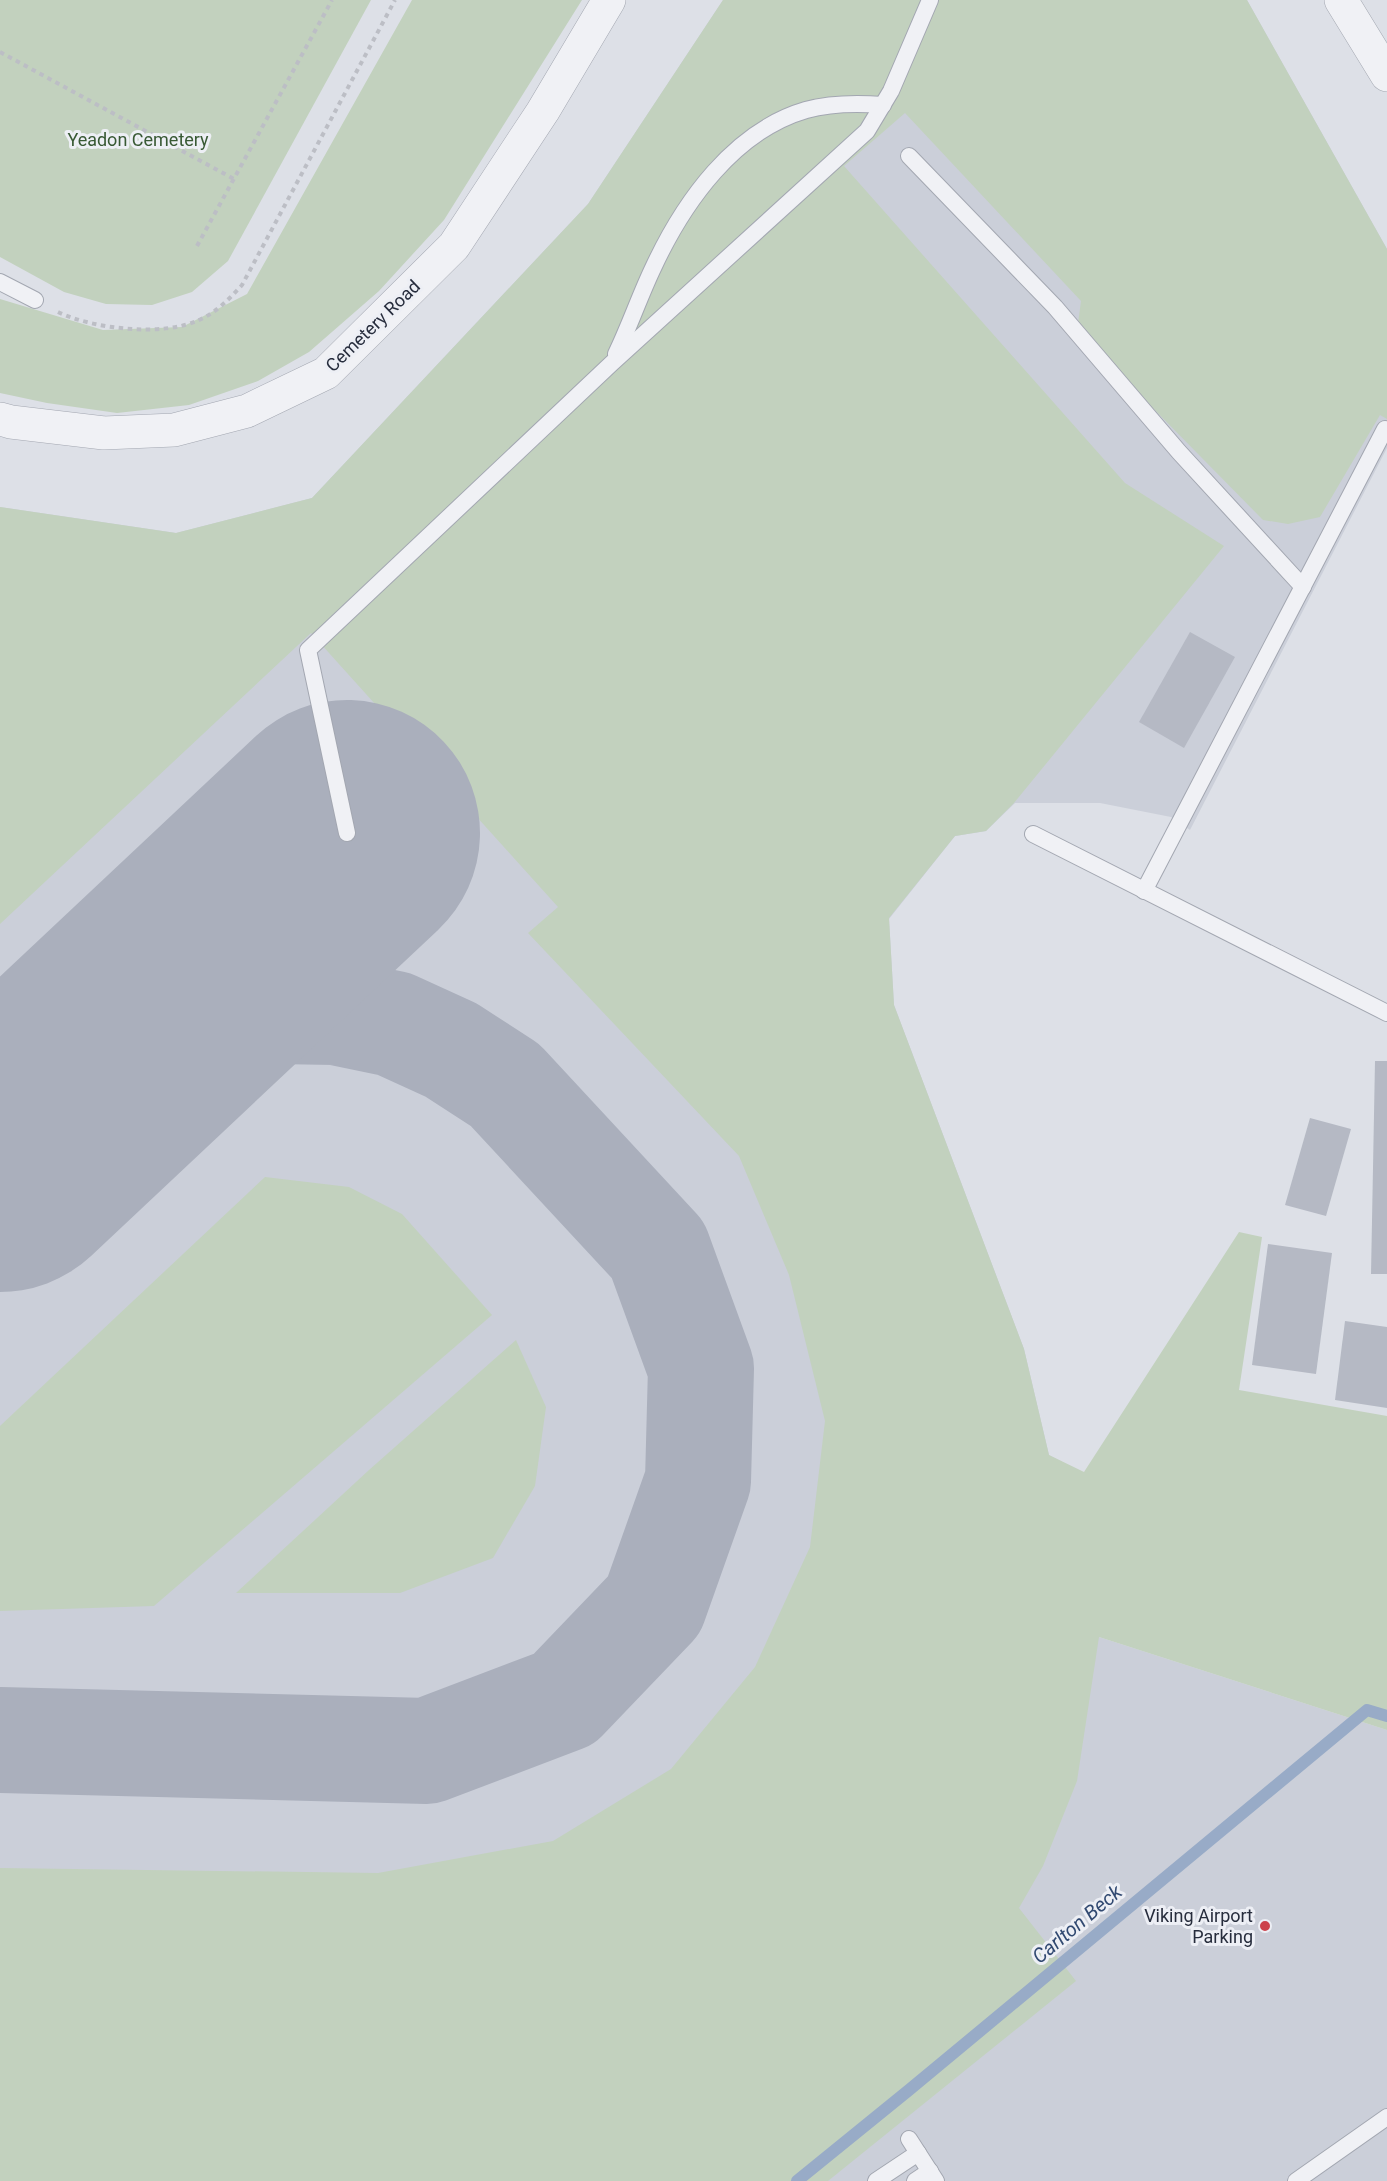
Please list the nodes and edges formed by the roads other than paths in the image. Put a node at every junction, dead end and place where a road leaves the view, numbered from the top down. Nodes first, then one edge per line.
1 (609, 0) edge
2 (930, 0) edge
3 (1341, 0) edge
4 (1387, 75) edge
5 (883, 105) junction
6 (909, 156) dead end
7 (0, 282) edge
8 (34, 300) road end
9 (612, 363) junction
10 (0, 418) edge
11 (1385, 429) dead end
12 (1303, 587) junction
13 (347, 833) dead end
14 (1033, 834) dead end
15 (1144, 891) junction
16 (1387, 1013) edge
17 (1387, 2117) edge
18 (933, 2176) edge
19 (876, 2181) edge
20 (915, 2181) edge
21 (1296, 2181) edge

1 - 10 street, Cemetery Road
2 - 5 lane
3 - 4 street
5 - 9 lane
5 - 9 lane
6 - 12 lane
7 - 8 lane
9 - 13 lane
11 - 12 lane
12 - 15 lane
14 - 15 lane
15 - 16 lane
17 - 21 lane
18 - 19 lane
18 - 20 lane

